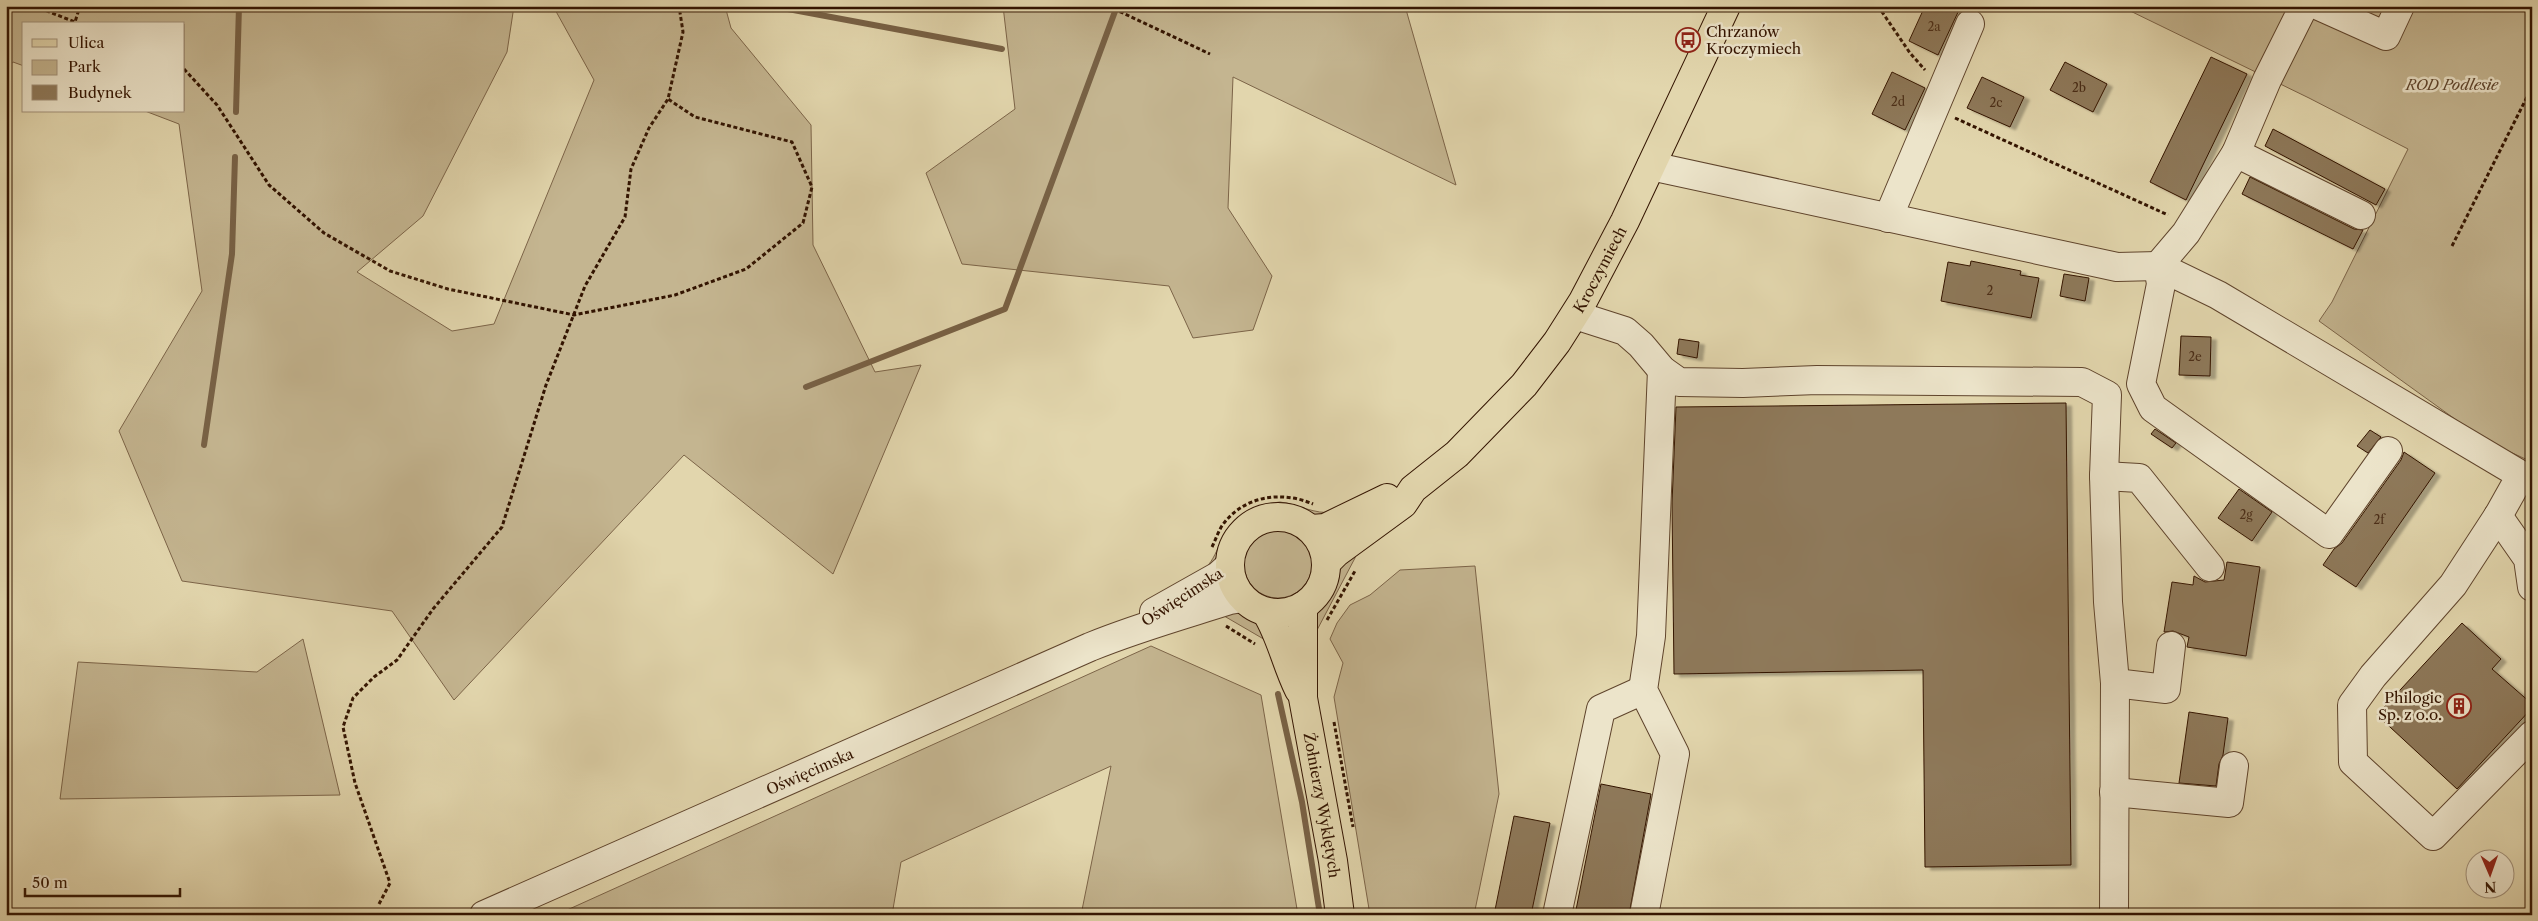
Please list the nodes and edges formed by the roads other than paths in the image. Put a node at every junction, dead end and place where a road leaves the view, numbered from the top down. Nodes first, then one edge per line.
1 (1726, 6) edge
2 (2304, 6) edge
3 (2319, 6) edge
4 (2400, 6) edge
5 (1970, 24) dead end
6 (2236, 153) junction
7 (1651, 166) junction
8 (2361, 215) dead end
9 (1888, 218) junction
10 (2158, 266) junction
11 (1575, 315) junction
12 (1662, 370) junction
13 (2388, 451) dead end
14 (2104, 476) junction
15 (1413, 489) junction
16 (2498, 516) junction
17 (1314, 517) junction
18 (1220, 558) junction
19 (1326, 563) junction
20 (2210, 567) dead end
21 (2532, 587) edge
22 (1242, 598) junction
23 (1303, 606) junction
24 (1266, 612) junction
25 (1136, 628) junction
26 (2171, 646) dead end
27 (2115, 684) junction
28 (1643, 690) junction
29 (1303, 698) junction
30 (2532, 735) edge
31 (2234, 766) dead end
32 (2114, 792) junction
33 (484, 915) edge
34 (1340, 915) edge
35 (1557, 915) edge
36 (1644, 915) edge
37 (2114, 915) edge

1 - 7 main road, Kroczymiech
2 - 6 street
3 - 4 street
5 - 9 street
6 - 8 street
6 - 10 street
7 - 9 street
7 - 11 main road, Kroczymiech
9 - 10 street
10 - 13 street
10 - 16 street
11 - 12 street
11 - 15 main road, Kroczymiech
12 - 14 street
12 - 28 street
14 - 20 street
14 - 27 street
15 - 17 main road, Kroczymiech
15 - 19 main road, Kroczymiech
16 - 21 street
16 - 30 street
17 - 18 main road
17 - 19 main road
18 - 22 main road
18 - 25 street, Oświęcimska
19 - 23 main road
22 - 24 main road
22 - 25 street, Oświęcimska
23 - 24 main road
23 - 29 main road, Żołnierzy Wyklętych
24 - 29 main road, Żołnierzy Wyklętych
25 - 33 street, Oświęcimska
26 - 27 street
27 - 32 street
28 - 35 street
28 - 36 street
29 - 34 main road, Żołnierzy Wyklętych
31 - 32 street
32 - 37 street

